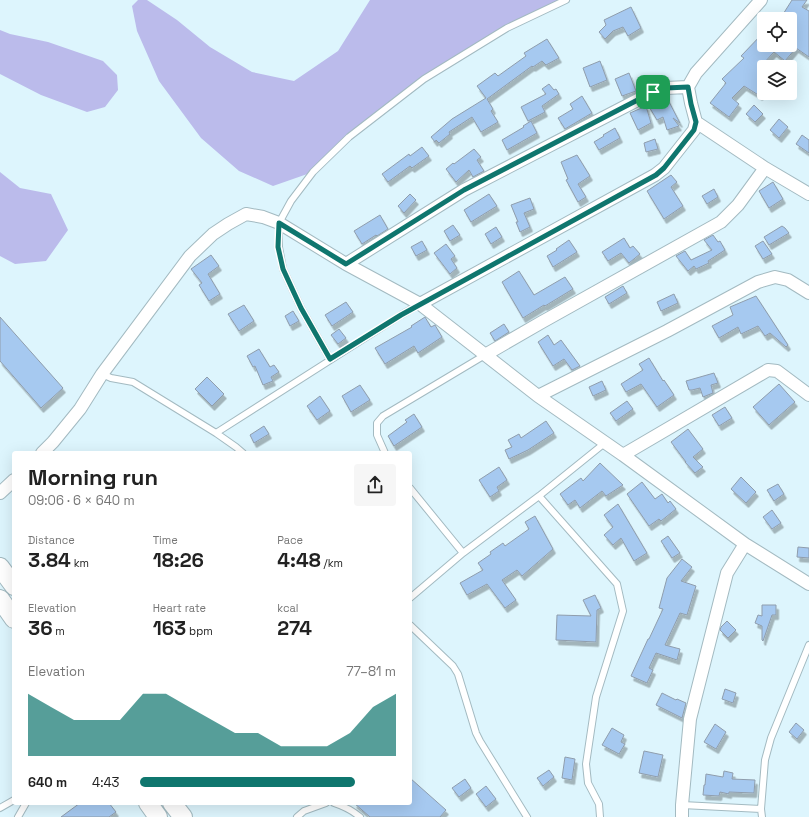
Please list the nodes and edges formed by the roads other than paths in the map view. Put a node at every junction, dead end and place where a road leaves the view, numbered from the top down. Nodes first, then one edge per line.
1 (566, 0) edge
2 (761, 0) edge
3 (688, 87) junction
4 (696, 122) junction
5 (765, 168) junction
6 (809, 194) edge
7 (279, 223) junction
8 (346, 264) junction
9 (809, 293) edge
10 (420, 304) junction
11 (485, 356) junction
12 (330, 359) junction
13 (102, 374) junction
14 (809, 395) edge
15 (538, 396) junction
16 (216, 433) junction
17 (606, 442) junction
18 (44, 451) edge
19 (241, 451) edge
20 (384, 451) edge
21 (623, 455) junction
22 (12, 482) edge
23 (412, 490) edge
24 (0, 493) edge
25 (539, 496) junction
26 (745, 544) junction
27 (463, 553) junction
28 (0, 567) edge
29 (12, 583) edge
30 (809, 584) edge
31 (412, 596) edge
32 (412, 627) edge
33 (809, 645) edge
34 (12, 801) edge
35 (25, 805) edge
36 (149, 805) edge
37 (174, 805) edge
38 (320, 805) edge
39 (341, 805) edge
40 (0, 808) edge
41 (761, 809) junction
42 (682, 811) edge
43 (18, 817) edge
44 (158, 817) edge
45 (183, 817) edge
46 (297, 817) edge
47 (360, 817) edge
48 (527, 817) edge
49 (600, 817) edge
50 (762, 817) edge

1 - 7 lane
2 - 3 street
3 - 4 street
3 - 8 street
4 - 5 street
4 - 10 street
5 - 6 street
5 - 11 street
7 - 8 street
7 - 12 lane
7 - 13 street
8 - 10 street
9 - 15 street
10 - 11 street
10 - 12 lane
11 - 15 street
11 - 20 lane
12 - 16 lane
13 - 16 lane
13 - 18 street
14 - 21 street
15 - 17 street
16 - 19 lane
17 - 21 street
17 - 25 lane
21 - 26 street
22 - 24 street
23 - 27 lane
25 - 27 lane
25 - 49 lane
26 - 30 street
26 - 42 street
27 - 31 lane
28 - 29 main road
32 - 48 lane
33 - 41 lane
34 - 40 lane
35 - 43 lane
36 - 44 main road
37 - 45 main road
38 - 46 lane
39 - 47 lane
41 - 42 lane
41 - 50 lane

